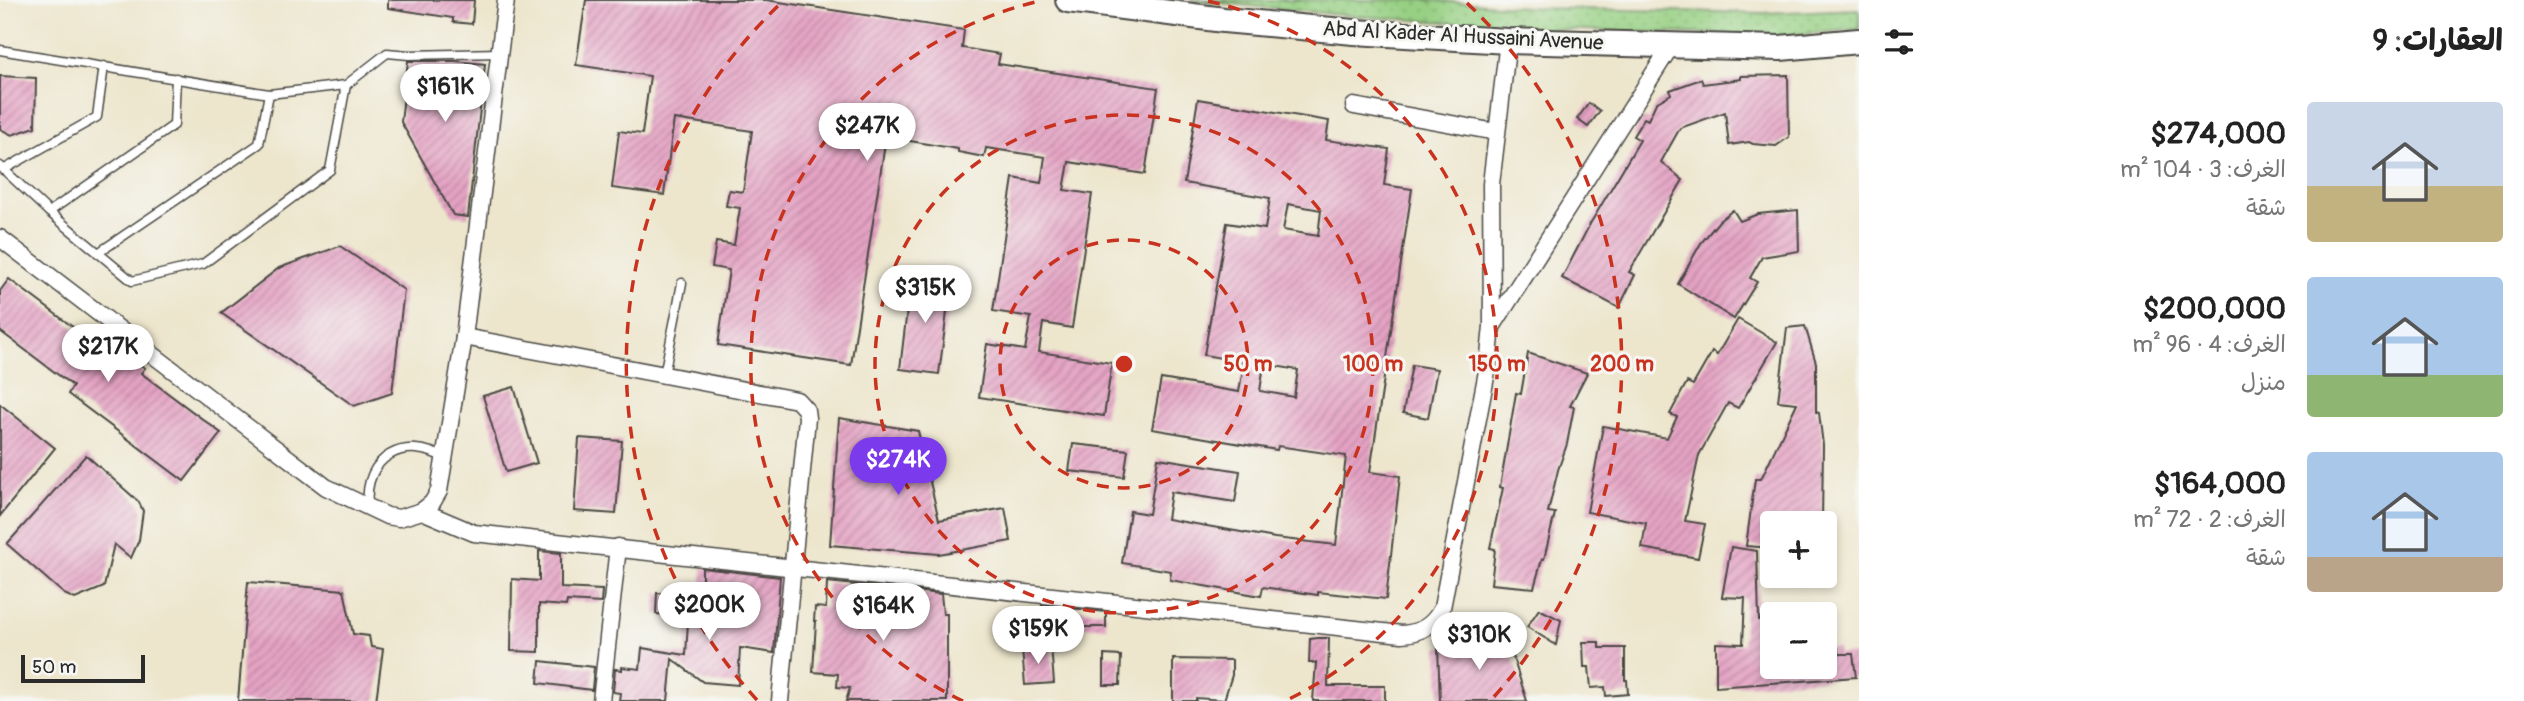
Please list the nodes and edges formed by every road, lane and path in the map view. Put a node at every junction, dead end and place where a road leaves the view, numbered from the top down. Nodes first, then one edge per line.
1 (506, 0) edge
2 (1068, 0) edge
3 (1508, 41) junction
4 (1859, 41) edge
5 (1671, 46) junction
6 (0, 50) edge
7 (500, 52) junction
8 (104, 66) junction
9 (176, 78) junction
10 (346, 85) junction
11 (268, 94) junction
12 (1354, 106) dead end
13 (1496, 132) junction
14 (2, 168) edge
15 (49, 212) junction
16 (0, 237) edge
17 (98, 253) junction
18 (682, 283) dead end
19 (1492, 326) junction
20 (464, 337) junction
21 (664, 375) junction
22 (446, 459) junction
23 (369, 508) junction
24 (422, 511) junction
25 (618, 547) junction
26 (792, 568) junction
27 (601, 701) edge
28 (780, 701) edge

1 - 7 street
2 - 3 main road, Abd Al Kader Al Hussaini Avenue
3 - 5 main road, Abd Al Kader Al Hussaini Avenue
3 - 13 street
4 - 5 main road, Abd Al Kader Al Hussaini Avenue
5 - 19 street
6 - 8 lane
7 - 10 lane
7 - 20 street
8 - 9 lane
8 - 14 lane
9 - 11 lane
9 - 15 lane
10 - 11 lane
10 - 17 lane
11 - 17 lane
12 - 13 street
13 - 19 street
14 - 15 lane
15 - 17 lane
16 - 23 street
18 - 21 lane
19 - 26 street
20 - 21 street
20 - 22 street
21 - 26 street
22 - 23 lane
22 - 24 street
23 - 24 street
24 - 25 street
25 - 26 street
25 - 27 street
26 - 28 street

